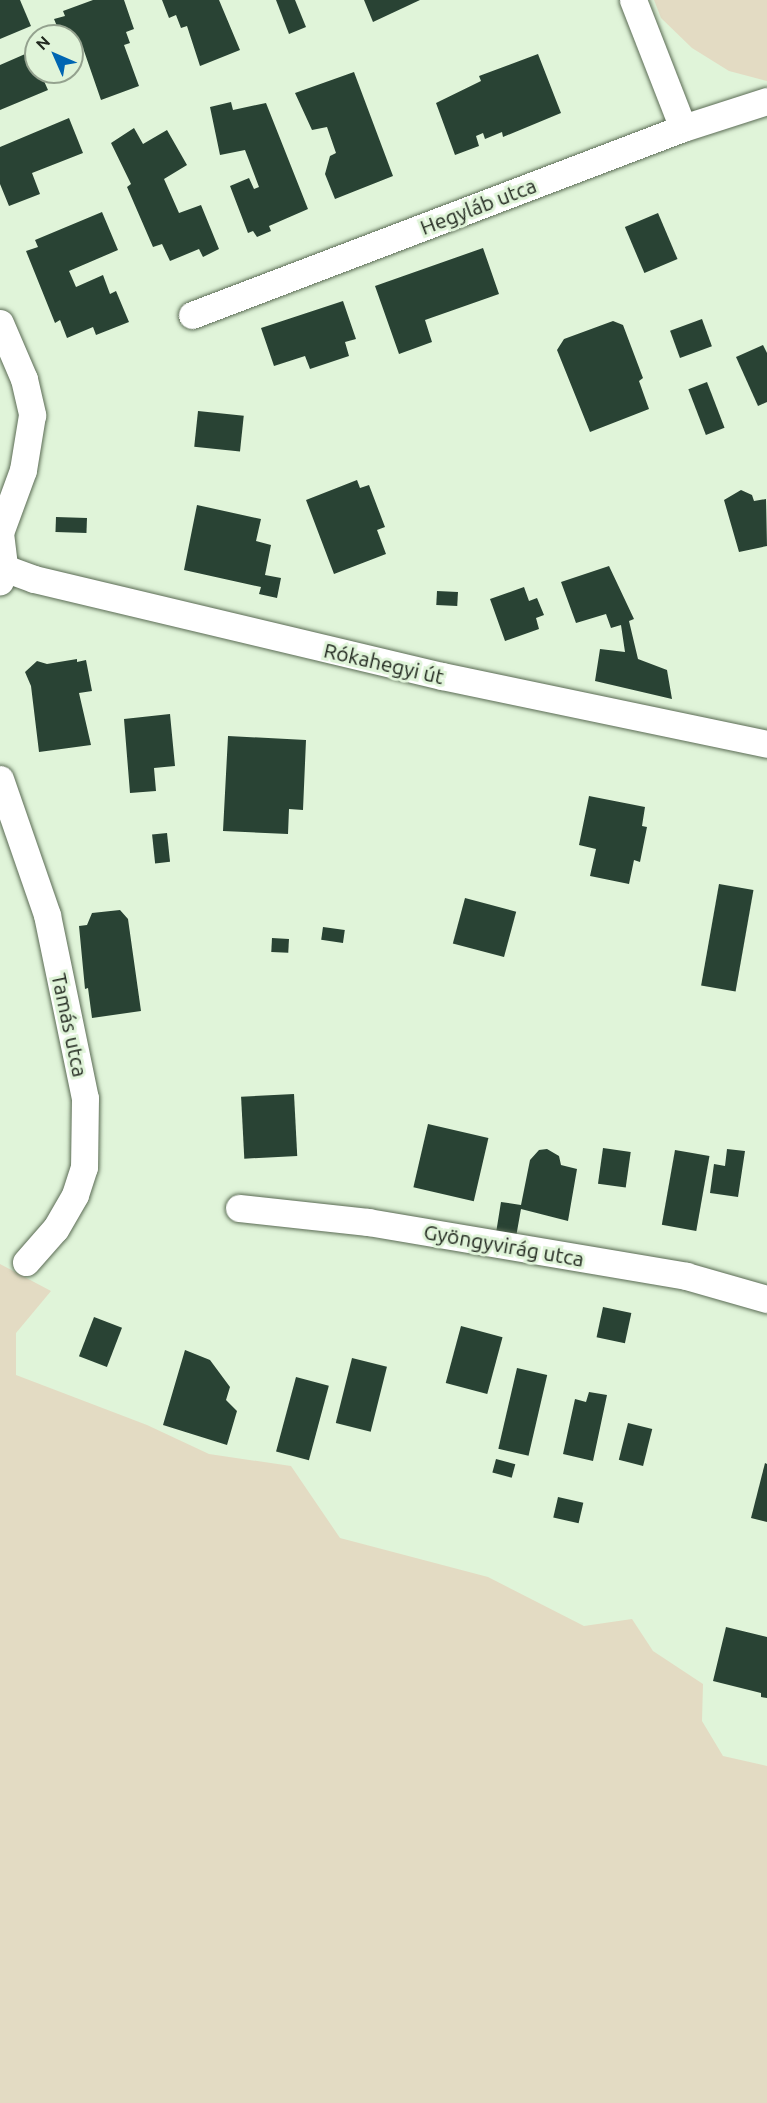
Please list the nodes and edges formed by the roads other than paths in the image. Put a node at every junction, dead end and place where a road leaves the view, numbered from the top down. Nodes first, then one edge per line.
1 (633, 0) edge
2 (767, 101) edge
3 (683, 128) junction
4 (192, 315) dead end
5 (0, 323) edge
6 (2, 574) edge
7 (767, 744) edge
8 (0, 779) edge
9 (239, 1208) dead end
10 (26, 1262) dead end
11 (767, 1299) edge

1 - 3 street
2 - 3 street, Hegyláb utca
3 - 4 street, Hegyláb utca
5 - 6 street
6 - 7 street, Rókahegyi út
8 - 10 street, Tamás utca
9 - 11 street, Gyöngyvirág utca

